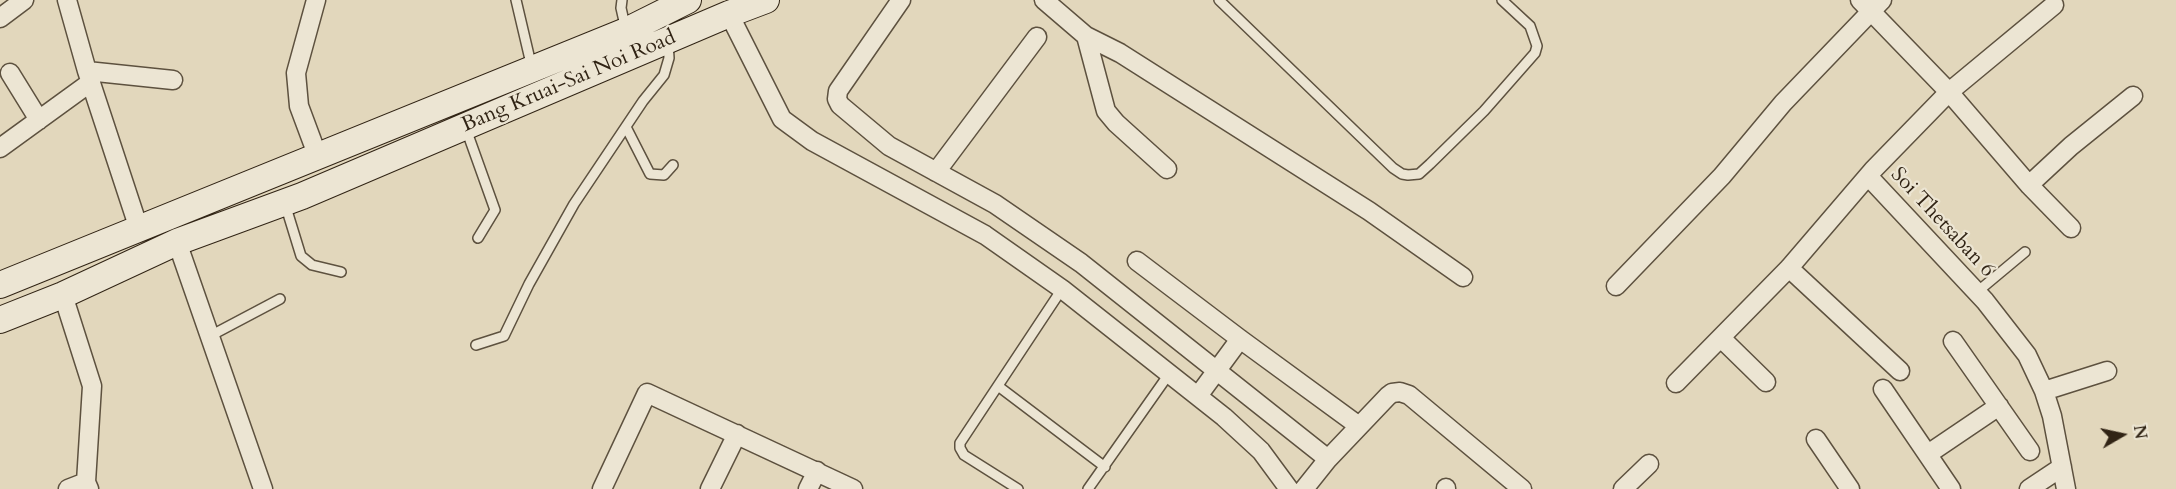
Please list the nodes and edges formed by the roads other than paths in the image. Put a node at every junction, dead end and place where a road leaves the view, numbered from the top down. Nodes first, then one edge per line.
1 (24, 0) edge
2 (67, 0) edge
3 (316, 0) edge
4 (516, 0) edge
5 (622, 0) edge
6 (688, 0) edge
7 (766, 0) edge
8 (902, 0) edge
9 (1044, 0) edge
10 (1219, 0) edge
11 (1502, 0) edge
12 (1871, 3) edge
13 (2054, 5) dead end
14 (729, 14) junction
15 (0, 18) edge
16 (626, 31) junction
17 (1086, 36) junction
18 (1037, 37) dead end
19 (668, 40) junction
20 (532, 69) junction
21 (10, 73) dead end
22 (89, 77) junction
23 (173, 80) dead end
24 (1949, 92) junction
25 (2133, 96) dead end
26 (39, 120) junction
27 (465, 127) junction
28 (626, 127) junction
29 (362, 139) junction
30 (889, 146) junction
31 (0, 148) edge
32 (318, 157) junction
33 (673, 165) dead end
34 (373, 166) junction
35 (1167, 169) dead end
36 (866, 171) junction
37 (936, 172) junction
38 (1868, 177) junction
39 (2029, 185) junction
40 (285, 202) junction
41 (2071, 228) dead end
42 (139, 229) junction
43 (478, 238) dead end
44 (177, 242) junction
45 (2025, 252) dead end
46 (1137, 261) dead end
47 (1789, 268) junction
48 (341, 272) dead end
49 (1463, 277) dead end
50 (0, 285) edge
51 (1616, 286) dead end
52 (1062, 289) junction
53 (1977, 292) junction
54 (63, 295) junction
55 (280, 299) dead end
56 (0, 320) edge
57 (210, 336) junction
58 (1721, 338) junction
59 (1240, 339) junction
60 (1953, 340) dead end
61 (476, 345) dead end
62 (1900, 371) dead end
63 (2107, 371) dead end
64 (1216, 372) junction
65 (1169, 374) junction
66 (1766, 382) dead end
67 (1676, 383) dead end
68 (999, 386) junction
69 (1883, 389) dead end
70 (2044, 391) junction
71 (1198, 396) junction
72 (1999, 406) junction
73 (1359, 426) junction
74 (737, 434) junction
75 (1816, 439) dead end
76 (2030, 451) dead end
77 (1928, 454) junction
78 (1328, 459) junction
79 (1649, 464) dead end
80 (1105, 467) junction
81 (2062, 467) junction
82 (817, 471) junction
83 (88, 485) edge
84 (1282, 485) edge
85 (68, 489) edge
86 (263, 489) edge
87 (602, 489) edge
88 (710, 489) edge
89 (808, 489) edge
90 (854, 489) edge
91 (1018, 489) edge
92 (1088, 489) edge
93 (1304, 489) edge
94 (1522, 489) edge
95 (1623, 489) edge
96 (1850, 489) edge
97 (1951, 489) edge
98 (2029, 489) edge
99 (2066, 489) edge

1 - 15 street
2 - 22 street
3 - 32 street
4 - 20 lane
5 - 16 lane
6 - 16 main road, Bang Kruai-Sai Noi Road
7 - 14 main road, Bang Kruai-Sai Noi Road
8 - 30 street
9 - 17 street
10 - 11 lane
12 - 24 street
12 - 51 street
13 - 24 street, Soi Thetsaban 6
14 - 19 main road, Bang Kruai-Sai Noi Road
14 - 36 street
16 - 20 main road, Bang Kruai-Sai Noi Road
17 - 35 street
17 - 49 street
18 - 37 street
19 - 27 main road, Bang Kruai-Sai Noi Road
19 - 28 lane
20 - 29 main road, Bang Kruai-Sai Noi Road
21 - 26 street
22 - 23 street
22 - 26 street
22 - 42 street
24 - 38 street, Soi Thetsaban 6
24 - 39 street
25 - 39 street
26 - 31 street
27 - 34 main road, Bang Kruai-Sai Noi Road
27 - 43 lane
28 - 33 lane
28 - 61 lane
29 - 32 main road, Bang Kruai-Sai Noi Road
29 - 34 main road
30 - 36 street
30 - 37 street
32 - 42 main road, Bang Kruai-Sai Noi Road
34 - 40 main road, Bang Kruai-Sai Noi Road
36 - 52 street
37 - 64 street
38 - 47 street
38 - 53 street, Soi Thetsaban 6
39 - 41 street
40 - 44 main road, Bang Kruai-Sai Noi Road
40 - 48 lane
42 - 50 main road, Bang Kruai-Sai Noi Road
44 - 54 main road, Bang Kruai-Sai Noi Road
44 - 57 street
45 - 53 lane
46 - 59 street
47 - 58 street
47 - 62 street
52 - 65 street
52 - 68 lane
53 - 70 street, Soi Thetsaban 6
54 - 56 main road, Bang Kruai-Sai Noi Road
54 - 83 street
55 - 57 lane
57 - 86 street
58 - 66 street
58 - 67 street
59 - 64 street
59 - 73 street
60 - 72 street
63 - 70 street
64 - 71 street
64 - 78 street
65 - 71 street
65 - 80 lane
68 - 80 lane
68 - 91 lane
69 - 77 street
70 - 81 street, Soi Thetsaban 6
71 - 84 street
72 - 76 street
72 - 77 street
73 - 78 street
73 - 94 street
74 - 82 street
74 - 87 street
74 - 88 street
75 - 96 street
77 - 97 street
78 - 93 street
79 - 95 street
80 - 92 lane
81 - 98 street
81 - 99 street, Soi Thetsaban 6
82 - 89 street
82 - 90 street
83 - 85 street

